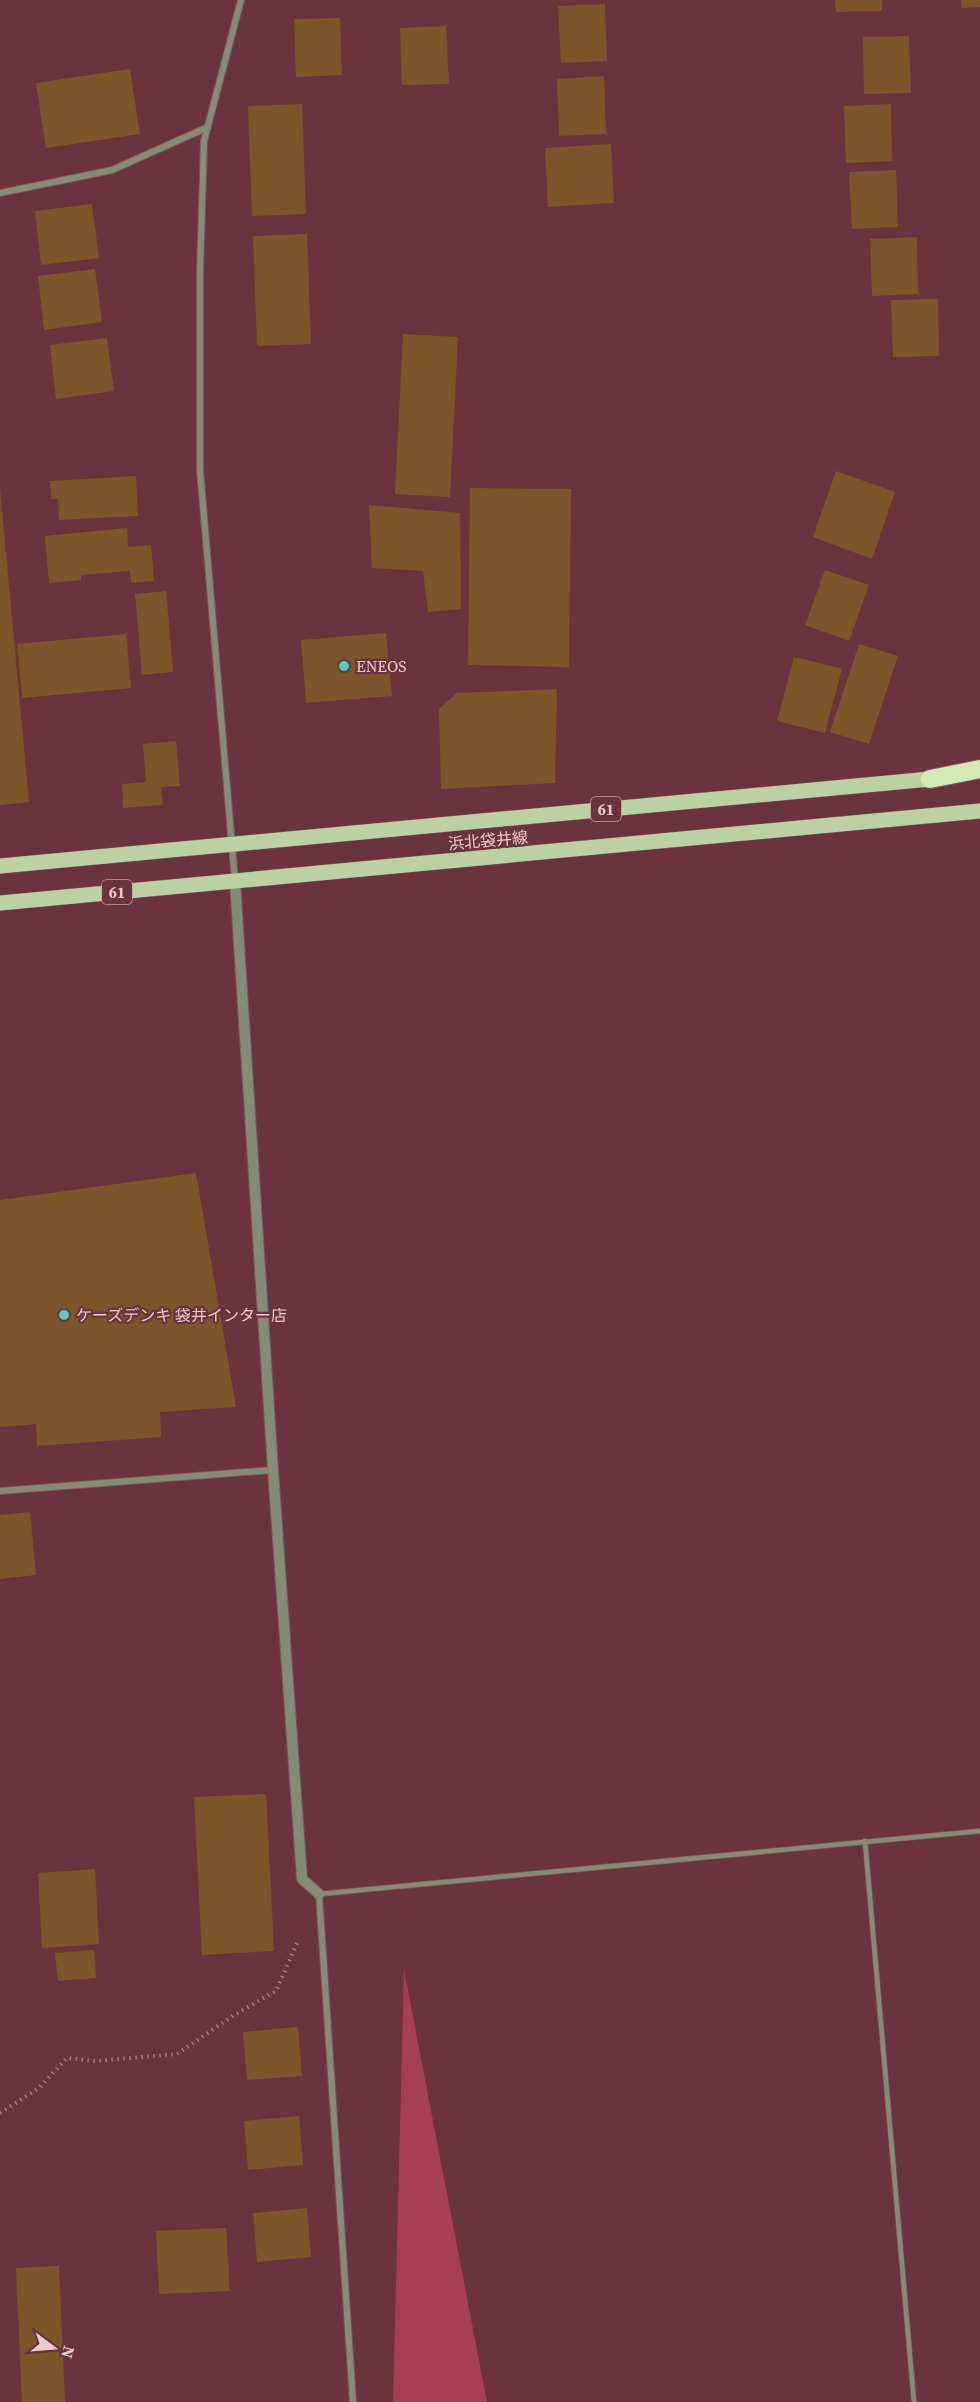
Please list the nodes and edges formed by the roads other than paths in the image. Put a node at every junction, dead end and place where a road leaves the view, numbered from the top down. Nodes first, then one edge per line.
1 (241, 0) edge
2 (208, 127) junction
3 (0, 192) edge
4 (980, 769) edge
5 (980, 775) edge
6 (930, 779) junction
7 (980, 811) edge
8 (232, 843) junction
9 (0, 866) edge
10 (235, 882) junction
11 (0, 903) edge
12 (273, 1470) junction
13 (0, 1491) edge
14 (980, 1831) edge
15 (865, 1841) junction
16 (320, 1894) junction
17 (352, 2402) edge
18 (914, 2402) edge

1 - 2 street
2 - 3 street
2 - 8 street
4 - 6 highway
5 - 6 main road, 浜北袋井線 / 61
6 - 8 main road, 浜北袋井線 / 61
7 - 10 main road, 浜北袋井線 / 61
8 - 9 main road, 浜北袋井線 / 61
8 - 10 street
10 - 11 main road, 浜北袋井線 / 61
10 - 12 street
12 - 13 street
12 - 16 street
14 - 15 lane
15 - 16 lane
15 - 18 lane
16 - 17 street

